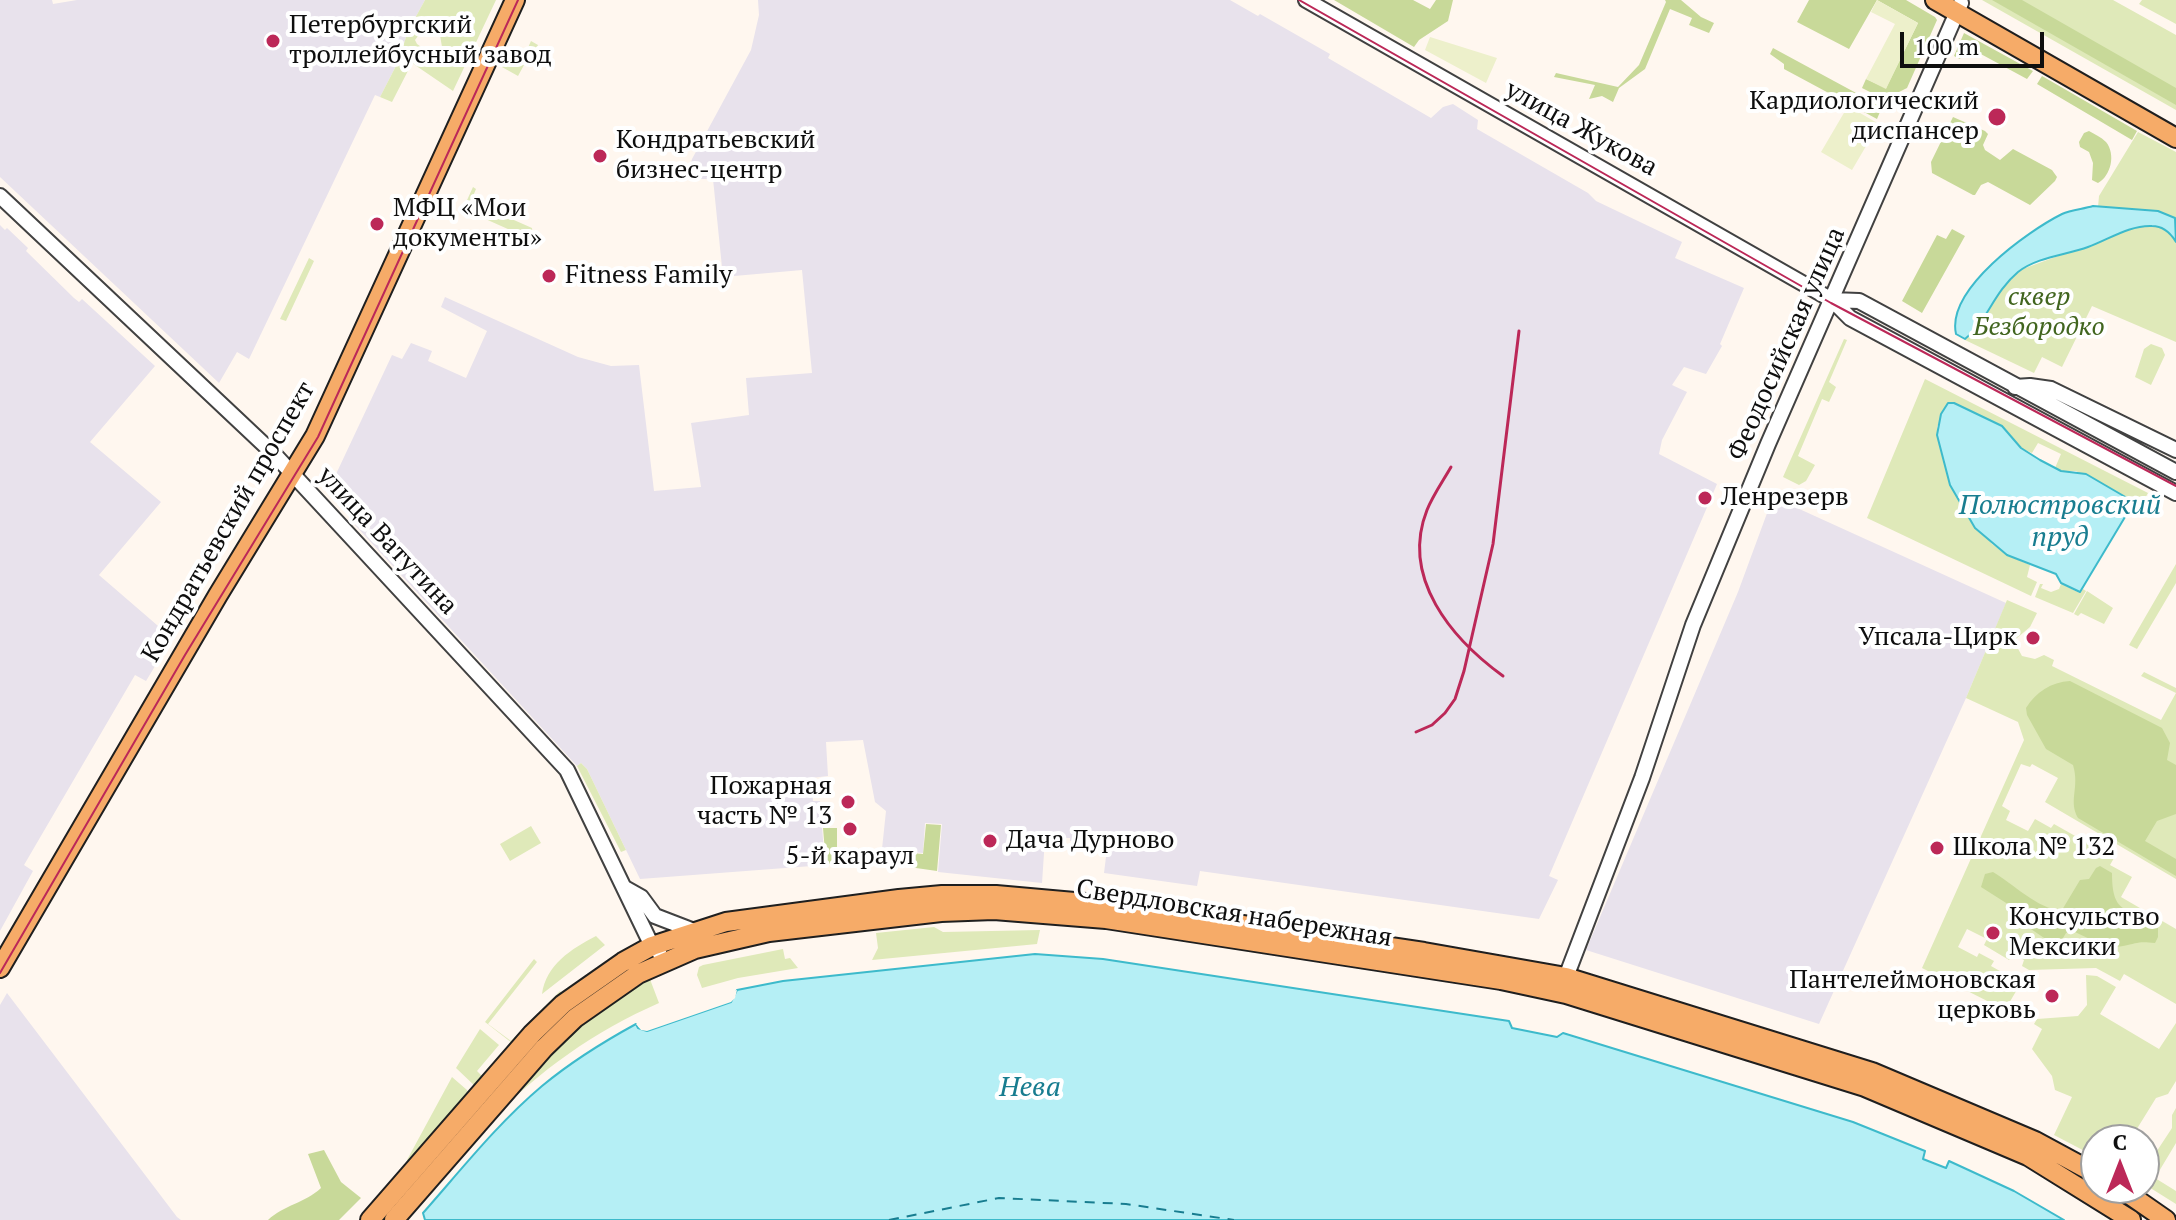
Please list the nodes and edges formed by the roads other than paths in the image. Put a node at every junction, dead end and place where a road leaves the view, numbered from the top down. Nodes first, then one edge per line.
1 (515, 0) edge
2 (1306, 0) edge
3 (1935, 0) edge
4 (1958, 5) edge
5 (2176, 127) edge
6 (2176, 138) edge
7 (0, 196) edge
8 (1832, 300) junction
9 (2013, 387) junction
10 (2176, 450) edge
11 (2176, 472) edge
12 (291, 473) junction
13 (2176, 493) edge
14 (625, 888) junction
15 (694, 931) junction
16 (652, 946) junction
17 (667, 959) junction
18 (0, 968) edge
19 (1566, 977) junction
20 (2080, 1165) edge
21 (2143, 1204) edge
22 (370, 1220) edge
23 (394, 1220) edge
24 (2131, 1220) edge
25 (2166, 1220) edge

1 - 12 main road, Кондратьевский проспект
2 - 8 street, улица Жукова
3 - 4 main road
4 - 5 main road
4 - 6 main road
4 - 8 street, Феодосийская улица
7 - 12 street, улица Ватутина
8 - 9 street, улица Жукова
8 - 13 street, улица Жукова
8 - 19 street, Феодосийская улица
9 - 10 street
9 - 11 street, улица Жукова
12 - 14 street, улица Ватутина
12 - 18 main road, Кондратьевский проспект
14 - 15 street, улица Ватутина
14 - 16 street, улица Ватутина
15 - 16 main road, Свердловская набережная
15 - 19 main road, Свердловская набережная
16 - 17 street, улица Ватутина
16 - 22 main road, Свердловская набережная
17 - 23 main road, Свердловская набережная
17 - 24 main road, Свердловская набережная
19 - 20 main road, Свердловская набережная
21 - 25 main road

